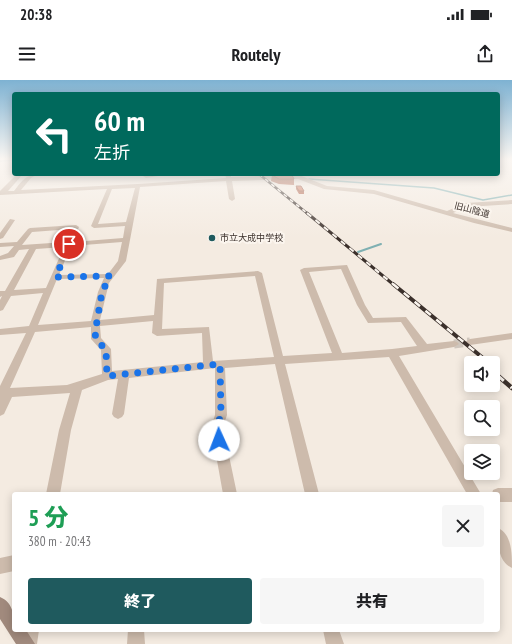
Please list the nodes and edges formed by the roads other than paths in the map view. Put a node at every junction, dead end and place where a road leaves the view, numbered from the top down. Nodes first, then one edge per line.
1 (10, 185) edge
2 (22, 185) edge
3 (149, 185) edge
4 (230, 185) edge
5 (320, 185) edge
6 (142, 186) junction
7 (110, 188) junction
8 (16, 192) junction
9 (3, 193) edge
10 (232, 198) dead end
11 (0, 200) edge
12 (512, 202) edge
13 (448, 213) junction
14 (12, 220) dead end
15 (129, 224) junction
16 (512, 230) edge
17 (1, 237) edge
18 (126, 240) junction
19 (69, 244) junction
20 (18, 246) junction
21 (34, 246) junction
22 (0, 258) edge
23 (110, 276) junction
24 (56, 277) junction
25 (50, 290) junction
26 (4, 293) edge
27 (0, 308) edge
28 (157, 318) junction
29 (95, 324) junction
30 (32, 329) junction
31 (0, 332) edge
32 (512, 336) edge
33 (470, 342) tunnel mouth
34 (454, 344) tunnel mouth
35 (424, 348) junction
36 (392, 353) junction
37 (338, 356) junction
38 (278, 359) junction
39 (214, 364) junction
40 (124, 374) junction
41 (107, 376) junction
42 (77, 387) junction
43 (3, 393) edge
44 (0, 411) edge
45 (118, 414) dead end
46 (53, 492) edge
47 (230, 492) edge
48 (311, 492) edge
49 (473, 492) edge
50 (500, 495) edge
51 (512, 495) edge
52 (500, 539) edge
53 (512, 560) edge
54 (12, 563) edge
55 (0, 566) edge
56 (0, 605) edge
57 (12, 623) edge
58 (18, 632) edge
59 (30, 632) edge
60 (136, 632) edge
61 (332, 632) edge
62 (27, 644) edge
63 (136, 644) edge
64 (335, 644) edge

1 - 9 street
2 - 8 street
3 - 6 street, 旧山陰道
4 - 10 street
5 - 13 street, 旧山陰道
6 - 7 street, 旧山陰道
6 - 15 street
7 - 8 street, 旧山陰道
7 - 15 street
8 - 9 street, 旧山陰道
9 - 11 street
12 - 13 street
13 - 16 street, 旧山陰道
14 - 17 street
15 - 18 street
17 - 20 street
18 - 19 street
18 - 23 street
19 - 20 street
19 - 21 street
19 - 24 street
20 - 21 street
20 - 22 street
21 - 26 street
23 - 24 street
23 - 29 street
24 - 25 street
25 - 26 street
25 - 30 street
26 - 27 street
28 - 29 street
28 - 38 street
28 - 39 street
29 - 30 street
29 - 41 street
30 - 31 street
30 - 43 street
32 - 33 street
34 - 35 street
35 - 36 street
35 - 37 street
36 - 37 street
36 - 49 street
37 - 38 street
38 - 39 street
38 - 48 street
39 - 40 street
39 - 47 street
40 - 41 street
40 - 45 street
41 - 42 street
42 - 43 street
42 - 46 street
43 - 44 street
50 - 51 street
52 - 53 street
54 - 55 street
56 - 57 main road
58 - 62 main road
59 - 62 street
60 - 63 street
61 - 64 street

